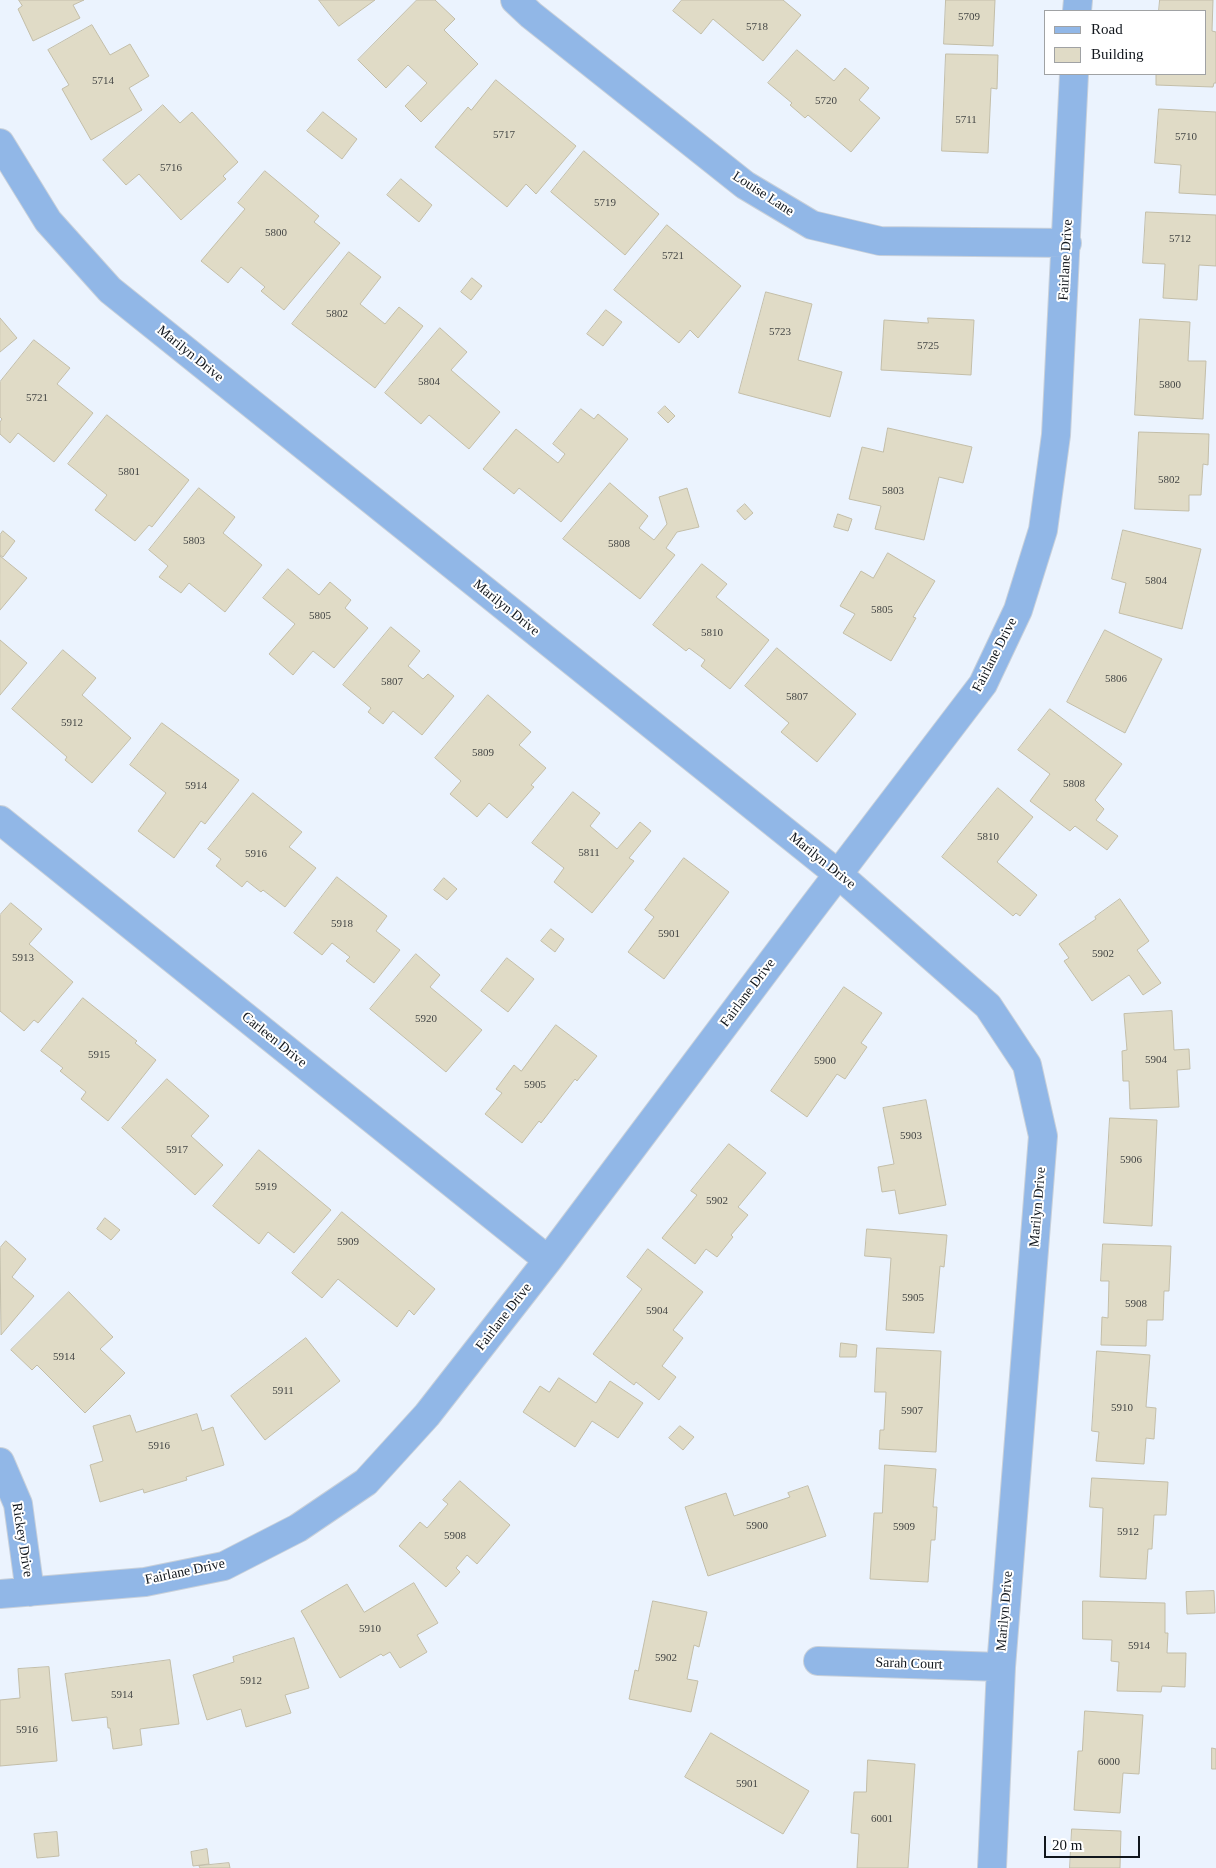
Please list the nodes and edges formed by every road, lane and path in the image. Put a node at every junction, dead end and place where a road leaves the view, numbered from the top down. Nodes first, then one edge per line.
1 (515, 0) edge
2 (1074, 75) edge
3 (0, 143) edge
4 (1067, 243) junction
5 (0, 820) edge
6 (838, 874) junction
7 (548, 1260) junction
8 (0, 1462) edge
9 (30, 1592) junction
10 (0, 1594) edge
11 (818, 1661) dead end
12 (1001, 1667) junction
13 (992, 1868) edge

1 - 4 street, Louise Lane
2 - 4 street, Fairlane Drive
3 - 6 street, Marilyn Drive
4 - 6 street, Fairlane Drive
5 - 7 street, Carleen Drive
6 - 7 street, Fairlane Drive
6 - 12 street, Marilyn Drive
7 - 9 street, Fairlane Drive
8 - 9 street, Rickey Drive
9 - 10 street, Fairlane Drive
11 - 12 street, Sarah Court
12 - 13 street, Marilyn Drive

